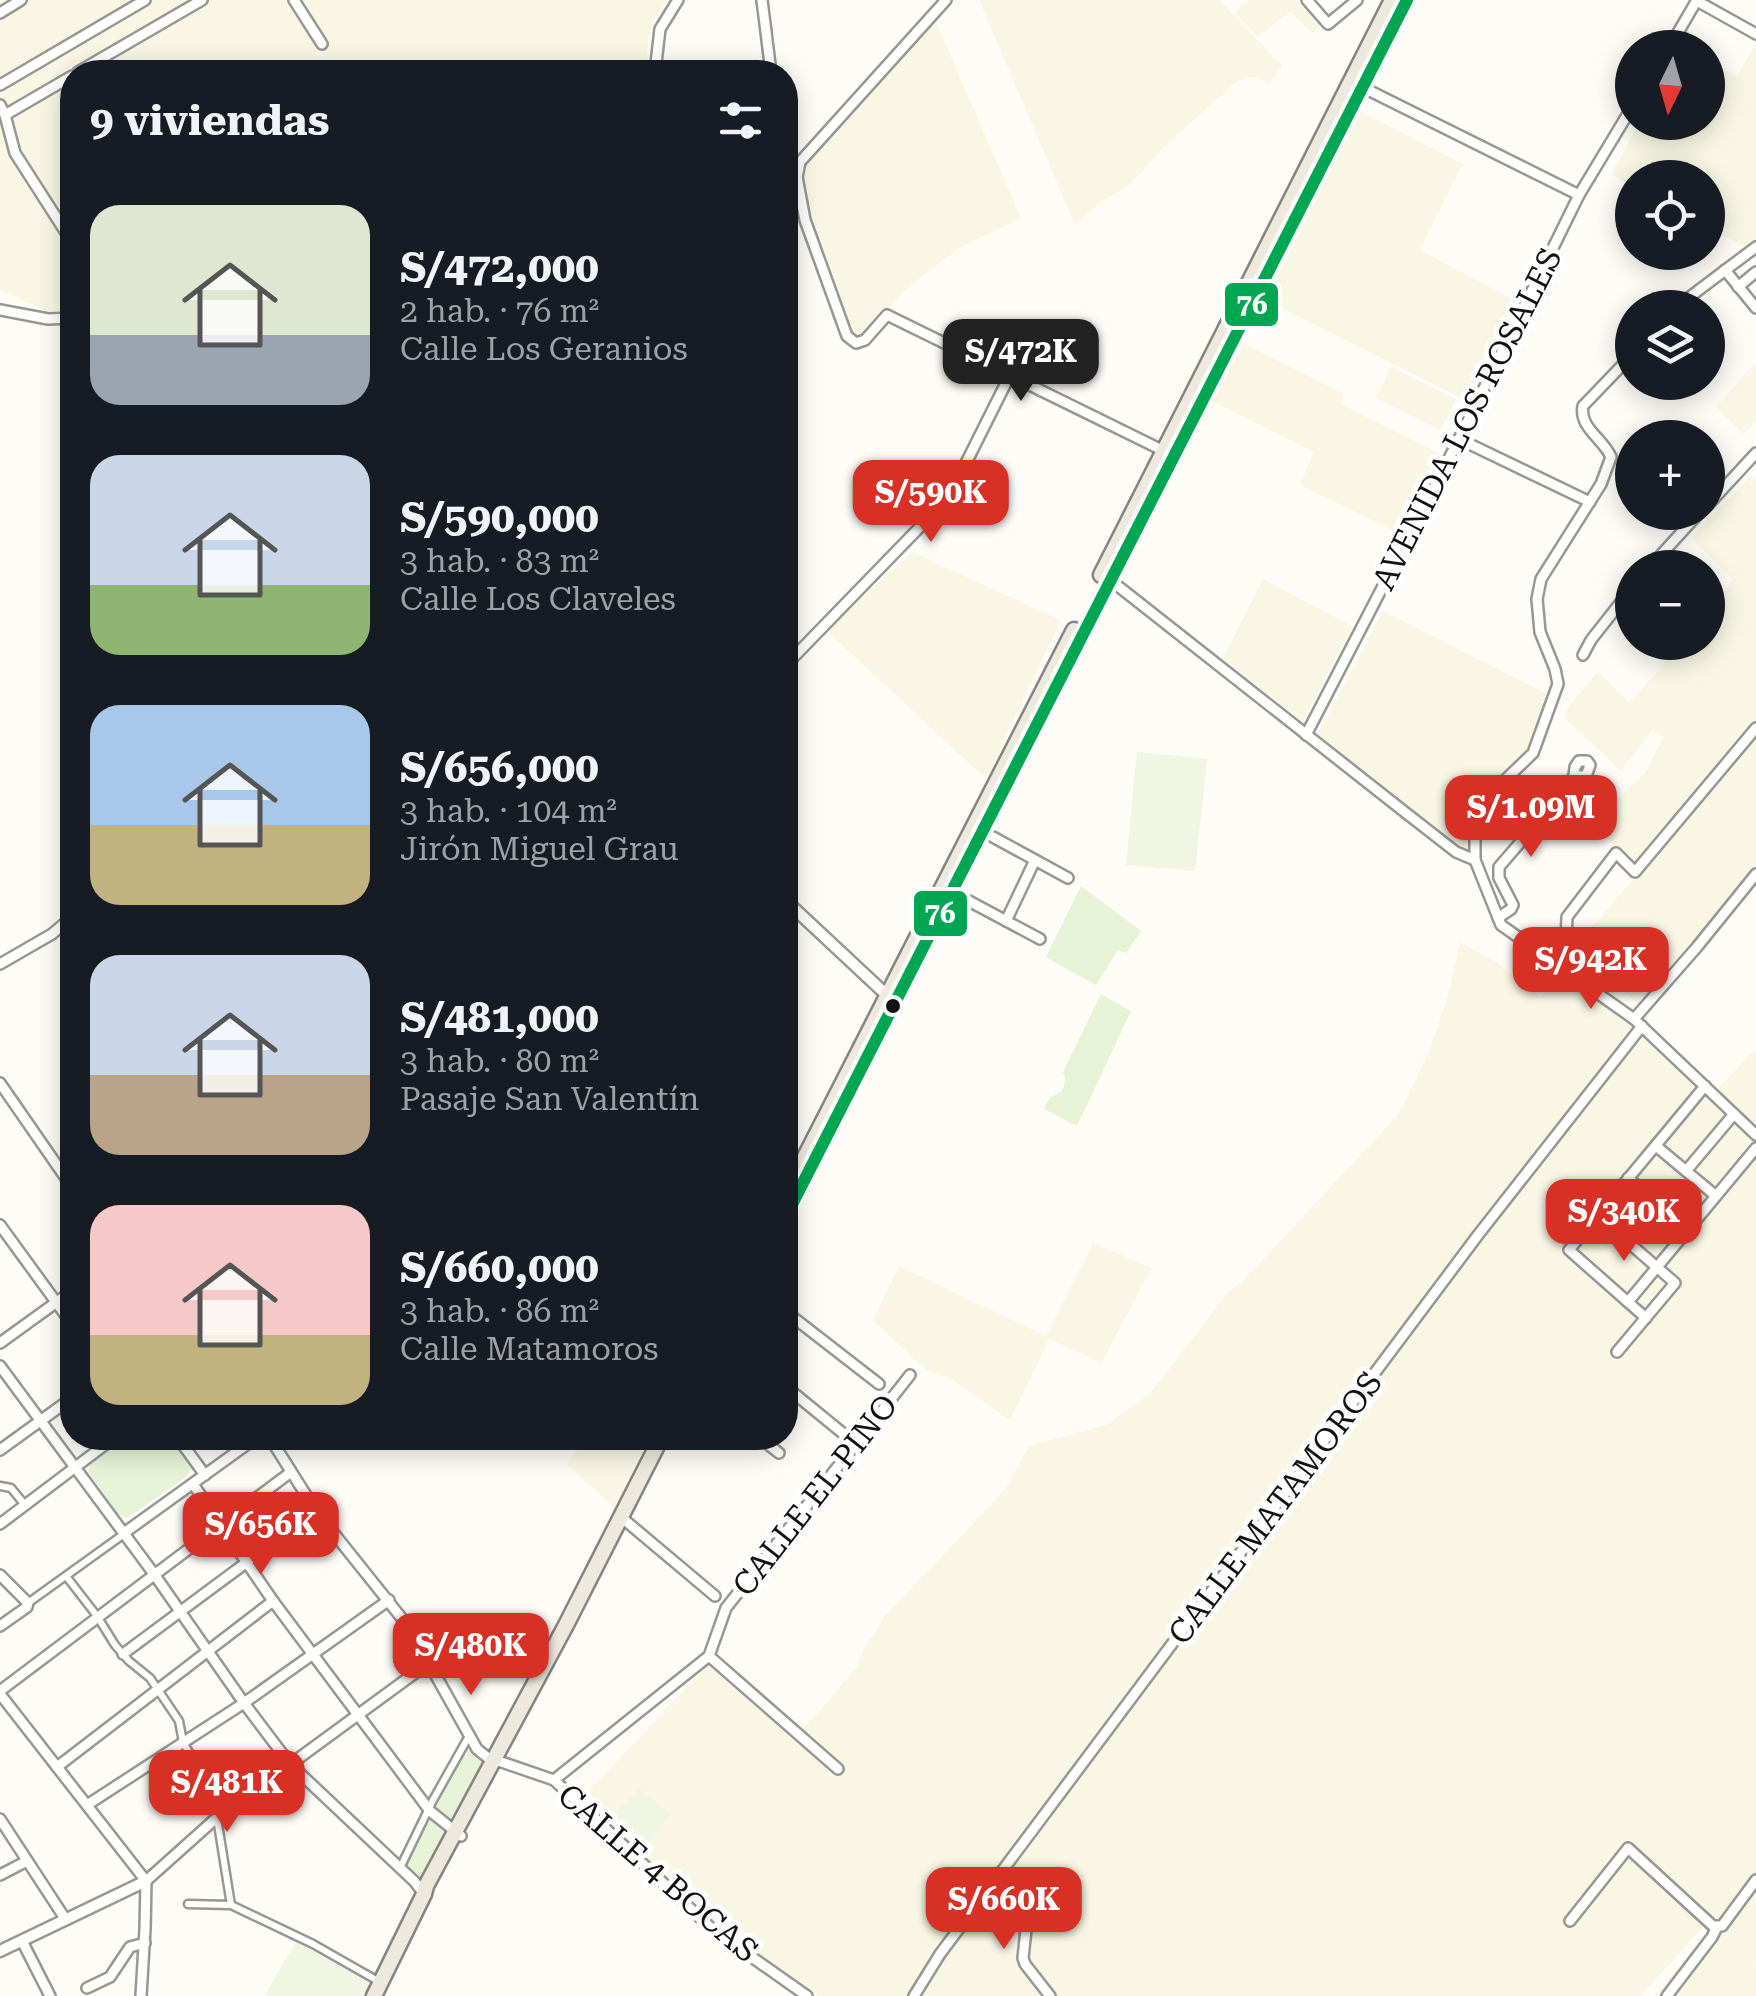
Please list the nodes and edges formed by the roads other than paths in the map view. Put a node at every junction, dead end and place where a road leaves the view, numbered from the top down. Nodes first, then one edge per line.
1 (22, 0) edge
2 (145, 0) edge
3 (202, 0) edge
4 (294, 0) edge
5 (678, 0) edge
6 (762, 0) edge
7 (946, 0) edge
8 (1306, 0) edge
9 (1357, 0) edge
10 (1392, 0) edge
11 (1407, 0) edge
12 (1697, 1) edge
13 (0, 13) edge
14 (1679, 30) edge
15 (1756, 34) edge
16 (322, 44) dead end
17 (99, 60) edge
18 (656, 60) edge
19 (770, 60) edge
20 (60, 82) edge
21 (1357, 84) junction
22 (0, 85) edge
23 (3, 110) edge
24 (1615, 136) edge
25 (798, 177) joint
26 (1579, 196) junction
27 (60, 223) edge
28 (1756, 247) edge
29 (1725, 270) junction
30 (1756, 272) edge
31 (1738, 287) junction
32 (1699, 290) edge
33 (1756, 308) edge
34 (0, 310) edge
35 (60, 318) edge
36 (1615, 373) edge
37 (1009, 377) junction
38 (1460, 439) junction
39 (1756, 453) edge
40 (1168, 454) junction
41 (1725, 487) edge
42 (1590, 502) junction
43 (1684, 530) edge
44 (1665, 550) edge
45 (1105, 577) junction
46 (1615, 610) edge
47 (798, 653) edge
48 (1583, 655) dead end
49 (1756, 728) edge
50 (1306, 734) junction
51 (1574, 776) dead end
52 (993, 837) dead end
53 (1035, 860) junction
54 (1475, 860) junction
55 (1756, 874) edge
56 (1068, 878) dead end
57 (968, 900) dead end
58 (798, 912) edge
59 (1498, 918) junction
60 (1006, 921) junction
61 (60, 927) edge
62 (1040, 938) dead end
63 (1545, 956) junction
64 (0, 964) edge
65 (891, 999) junction
66 (1638, 1022) junction
67 (0, 1083) edge
68 (1705, 1086) junction
69 (1734, 1114) junction
70 (1756, 1135) edge
71 (1656, 1146) junction
72 (1756, 1148) edge
73 (60, 1170) edge
74 (1686, 1171) junction
75 (798, 1172) edge
76 (1628, 1178) junction
77 (798, 1191) edge
78 (1716, 1196) junction
79 (1598, 1215) junction
80 (0, 1225) edge
81 (1688, 1230) junction
82 (1657, 1268) junction
83 (60, 1300) edge
84 (57, 1302) junction
85 (1628, 1302) junction
86 (60, 1306) edge
87 (1646, 1318) junction
88 (798, 1320) edge
89 (0, 1343) edge
90 (1617, 1352) dead end
91 (0, 1366) edge
92 (910, 1375) dead end
93 (880, 1384) dead end
94 (798, 1397) edge
95 (60, 1406) edge
96 (40, 1419) junction
97 (856, 1444) junction
98 (60, 1448) edge
99 (0, 1450) edge
100 (62, 1450) edge
101 (98, 1450) edge
102 (187, 1450) edge
103 (239, 1450) edge
104 (277, 1450) edge
105 (656, 1450) edge
106 (665, 1450) edge
107 (775, 1450) edge
108 (779, 1453) dead end
109 (74, 1468) junction
110 (291, 1472) junction
111 (205, 1475) junction
112 (193, 1484) junction
113 (0, 1486) edge
114 (26, 1505) junction
115 (316, 1511) junction
116 (624, 1520) junction
117 (0, 1524) edge
118 (222, 1524) junction
119 (124, 1534) junction
120 (248, 1562) junction
121 (0, 1574) edge
122 (154, 1574) junction
123 (66, 1576) junction
124 (714, 1596) dead end
125 (389, 1600) junction
126 (273, 1601) junction
127 (28, 1604) junction
128 (181, 1611) junction
129 (97, 1616) junction
130 (0, 1626) edge
131 (208, 1651) junction
132 (314, 1653) junction
133 (123, 1654) junction
134 (709, 1656) junction
135 (430, 1662) junction
136 (158, 1690) junction
137 (0, 1692) edge
138 (244, 1703) junction
139 (360, 1715) junction
140 (469, 1736) junction
141 (183, 1742) junction
142 (499, 1760) junction
143 (290, 1764) junction
144 (57, 1767) junction
145 (838, 1769) dead end
146 (554, 1780) junction
147 (87, 1805) junction
148 (429, 1809) junction
149 (217, 1818) junction
150 (0, 1819) edge
151 (458, 1834) junction
152 (27, 1860) junction
153 (400, 1869) junction
154 (0, 1875) edge
155 (1756, 1880) edge
156 (146, 1881) junction
157 (992, 1886) junction
158 (424, 1894) junction
159 (188, 1904) dead end
160 (231, 1905) junction
161 (66, 1920) junction
162 (1570, 1921) dead end
163 (1717, 1928) junction
164 (22, 1941) junction
165 (145, 1943) junction
166 (0, 1950) edge
167 (87, 1988) dead end
168 (376, 1989) edge
169 (50, 1996) edge
170 (141, 1996) edge
171 (807, 1996) edge
172 (914, 1996) edge
173 (1050, 1996) edge
174 (1667, 1996) edge

1 - 13 street
2 - 22 street
3 - 17 street
4 - 16 street
5 - 18 street
6 - 19 street
7 - 25 street
8 - 9 street
10 - 21 main road
11 - 21 main road
12 - 14 street
12 - 15 street
20 - 23 street
21 - 26 street
21 - 40 main road
23 - 27 street
24 - 26 street, AVENIDA LOS ROSALES
25 - 37 street
26 - 38 street, AVENIDA LOS ROSALES
28 - 29 street
29 - 31 street
29 - 32 street
30 - 31 street
31 - 33 street
34 - 35 street
36 - 42 street
37 - 40 street
37 - 47 street
38 - 42 street
38 - 50 street, AVENIDA LOS ROSALES
39 - 41 street
40 - 45 main road
42 - 54 street
43 - 44 street
45 - 50 street
45 - 65 main road
46 - 48 street
49 - 63 street
50 - 54 street
51 - 59 street
52 - 53 street
53 - 56 street
53 - 60 street
54 - 59 street
55 - 66 street, CALLE MATAMOROS
57 - 60 street
58 - 65 street
59 - 63 street
60 - 62 street
61 - 64 street
63 - 66 street
65 - 75 main road
65 - 77 main road
66 - 68 street
66 - 157 street, CALLE MATAMOROS
67 - 73 street
68 - 69 street
68 - 71 street
69 - 70 street
69 - 74 street
71 - 74 street
71 - 76 street
72 - 78 street
74 - 78 street
76 - 79 street
76 - 81 street
78 - 81 street
79 - 82 street
79 - 85 street
80 - 84 street
81 - 82 street
82 - 85 street
82 - 87 street
83 - 84 street
84 - 86 street
84 - 89 street
85 - 87 street
87 - 90 street
88 - 93 street
91 - 96 street
92 - 97 street, CALLE EL PINO
94 - 97 street
95 - 96 street
96 - 98 street
96 - 99 street
97 - 134 street, CALLE EL PINO
100 - 109 street
101 - 109 street
102 - 111 street
103 - 111 street
104 - 110 street
105 - 116 main road
106 - 116 main road
107 - 108 street
109 - 114 street
109 - 119 street
110 - 115 street
110 - 118 street
111 - 112 street
112 - 118 street
112 - 119 street
113 - 114 street
114 - 117 street
115 - 120 street
115 - 125 street
116 - 124 street
116 - 142 main road
118 - 120 street
118 - 122 street
119 - 122 street
119 - 123 street
120 - 126 street
120 - 128 street
121 - 127 street
122 - 128 street
122 - 129 street
123 - 127 street
123 - 129 street
125 - 132 street
125 - 135 street
126 - 131 street
126 - 132 street
127 - 130 street
128 - 131 street
128 - 133 street
129 - 133 street
129 - 137 street
131 - 136 street
131 - 138 street
132 - 138 street
132 - 139 street
133 - 136 street
134 - 145 street
134 - 146 street
135 - 139 street
135 - 140 street
136 - 141 street
136 - 144 street
137 - 144 street
138 - 141 street
138 - 143 street
139 - 143 street
139 - 148 street
140 - 142 street
140 - 148 street
141 - 147 street
141 - 149 street
142 - 146 street, CALLE 4 BOCAS
142 - 151 main road
143 - 149 street
143 - 153 street
144 - 147 street
146 - 171 street, CALLE 4 BOCAS
147 - 156 street
148 - 151 street
148 - 153 street
149 - 156 street
149 - 160 street
150 - 152 street
151 - 158 main road
152 - 154 street
152 - 161 street
153 - 158 street
155 - 163 street
156 - 161 street
156 - 165 street
157 - 172 street, CALLE MATAMOROS
157 - 173 street
158 - 168 main road
159 - 160 street
160 - 168 street
161 - 164 street
162 - 163 street
163 - 174 street
164 - 166 street
164 - 169 street
165 - 167 street
165 - 170 street

